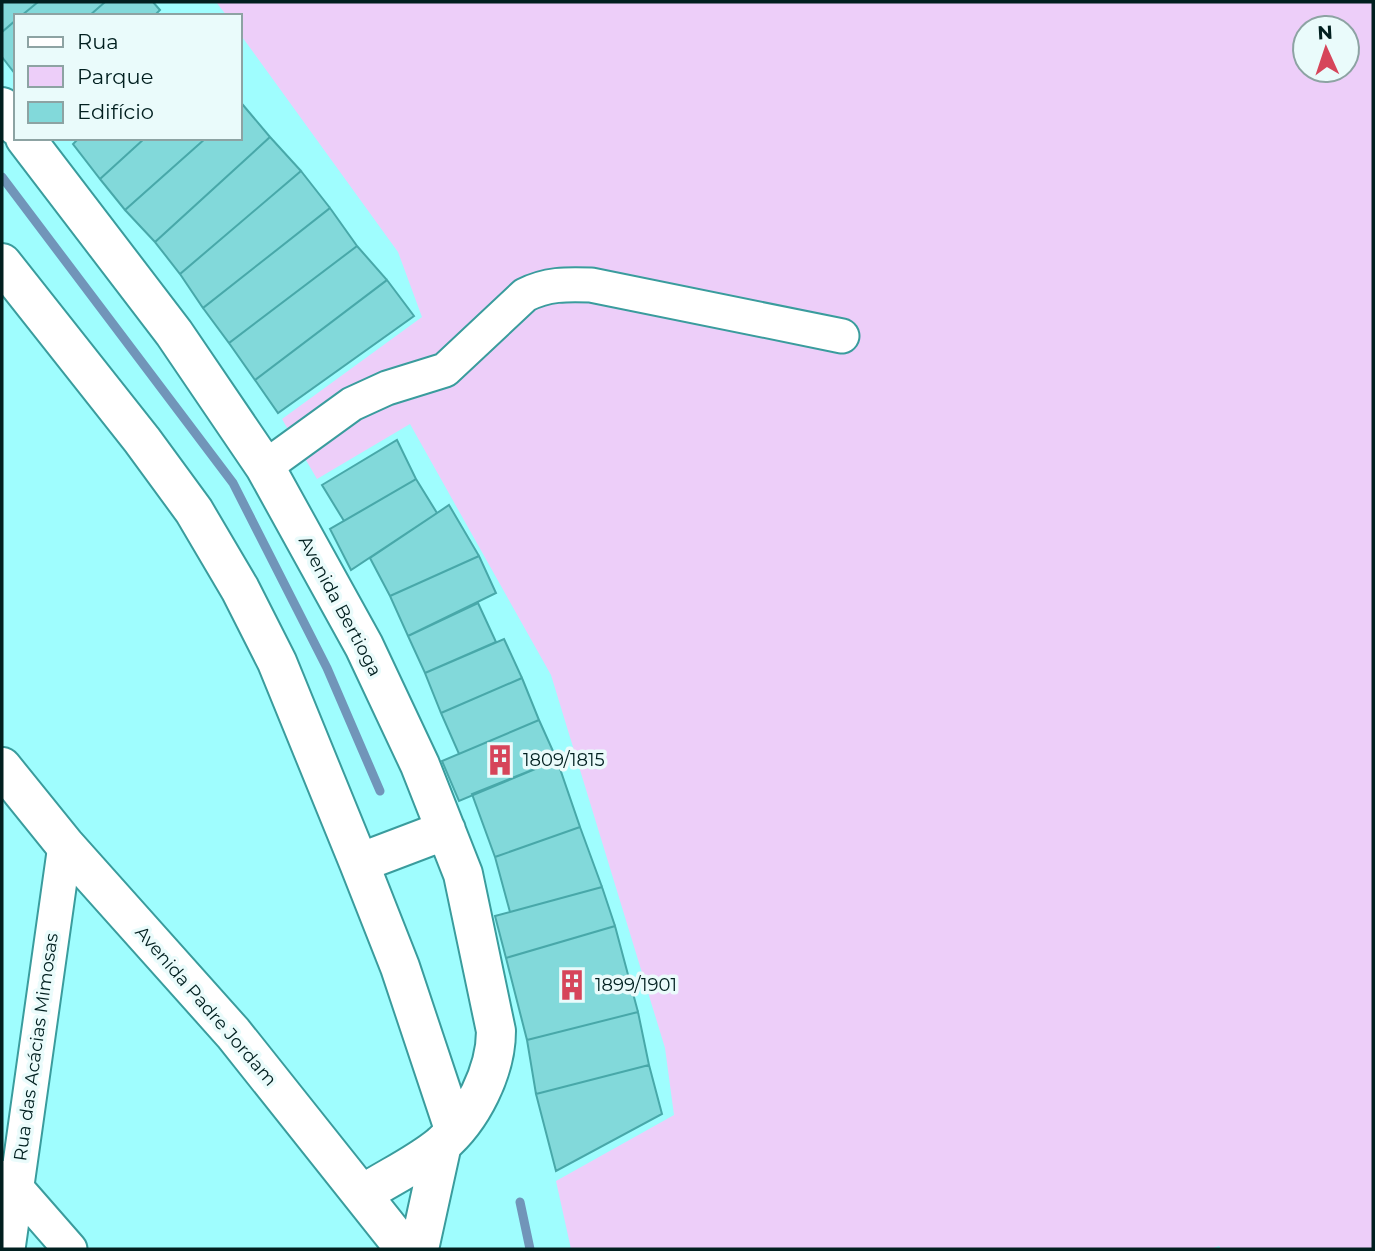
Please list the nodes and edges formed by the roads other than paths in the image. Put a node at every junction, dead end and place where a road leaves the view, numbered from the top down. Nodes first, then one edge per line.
1 (2, 107) edge
2 (14, 123) edge
3 (27, 140) edge
4 (2, 263) edge
5 (842, 336) dead end
6 (265, 467) junction
7 (2, 767) edge
8 (446, 830) junction
9 (65, 845) junction
10 (359, 863) junction
11 (448, 1137) junction
12 (9, 1180) edge
13 (363, 1194) junction
14 (8, 1249) edge
15 (70, 1249) edge
16 (405, 1249) edge
17 (419, 1249) edge

1 - 2 street
3 - 6 street, Avenida Bertioga
4 - 10 street
5 - 6 street
6 - 8 street, Avenida Bertioga
7 - 9 street, Avenida Padre Jordam
8 - 10 street
8 - 11 street, Avenida Bertioga
9 - 12 street, Rua das Acácias Mimosas
9 - 13 street, Avenida Padre Jordam
10 - 11 street
11 - 13 street, Avenida Bertioga
11 - 17 street
12 - 14 street, Rua das Acácias Mimosas
12 - 15 street
13 - 16 street, Avenida Padre Jordam

